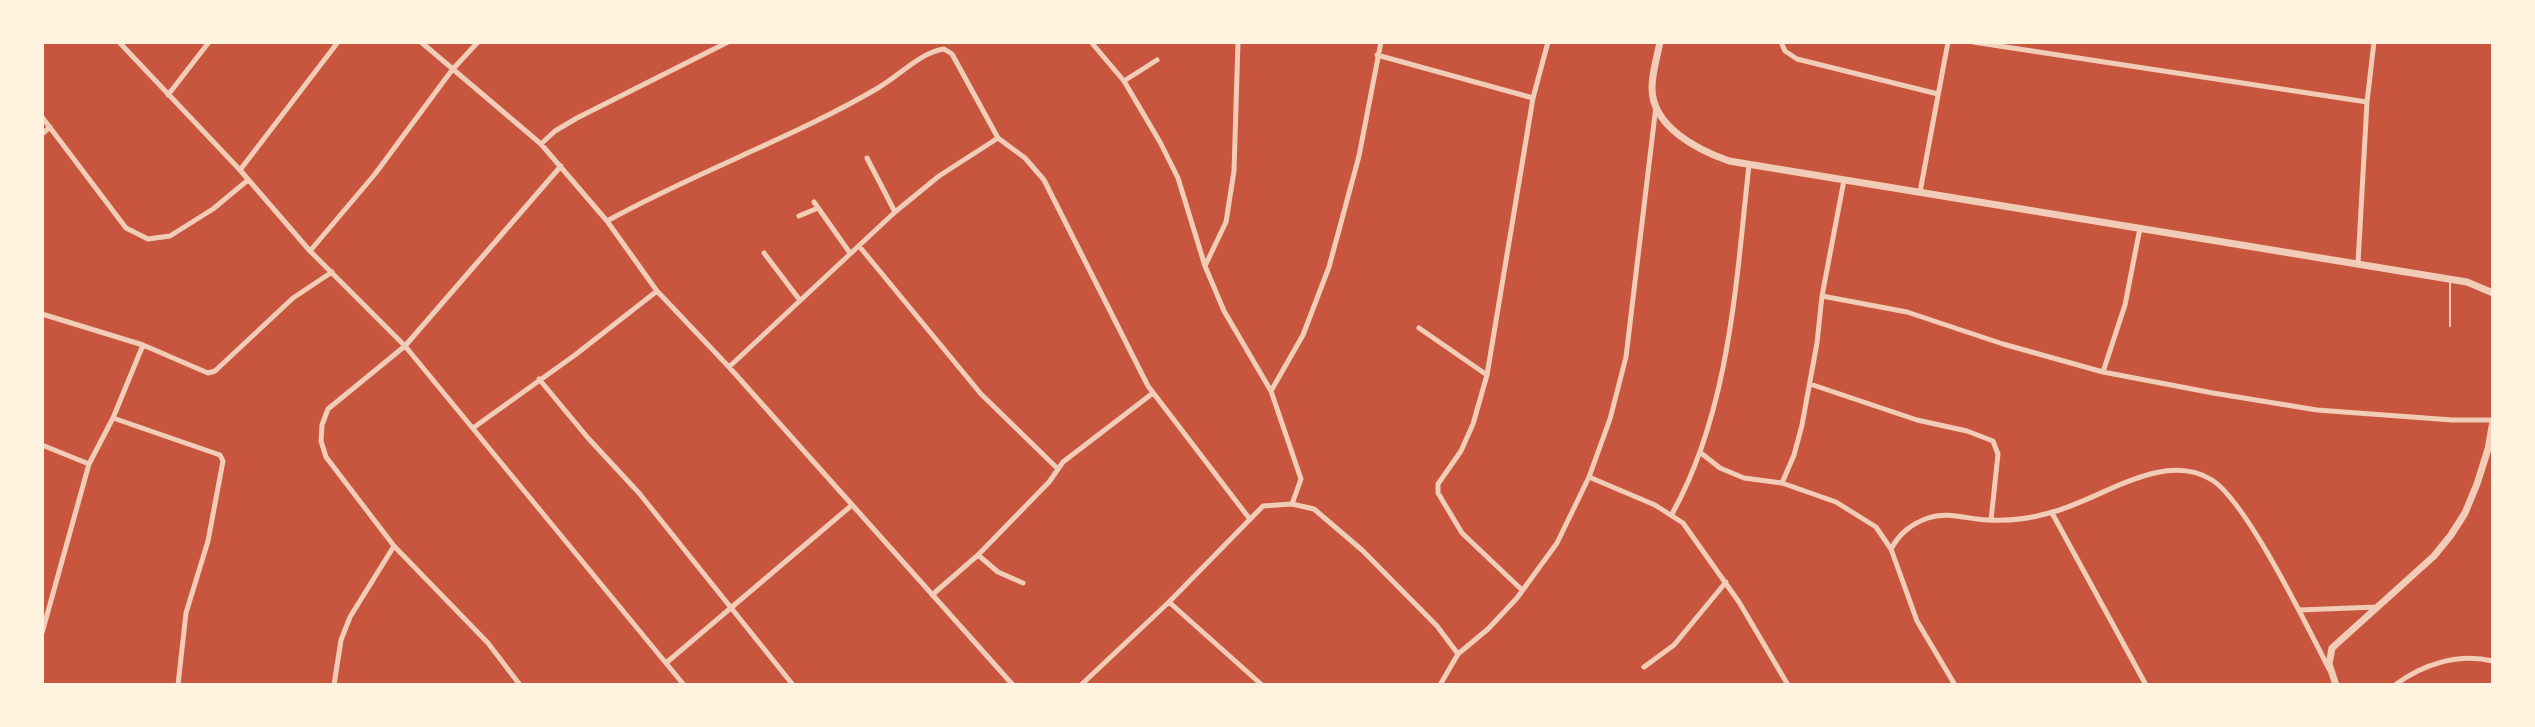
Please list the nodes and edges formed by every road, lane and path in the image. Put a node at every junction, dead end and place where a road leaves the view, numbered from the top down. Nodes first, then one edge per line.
1 (119, 42) edge
2 (209, 42) edge
3 (338, 42) edge
4 (421, 42) edge
5 (478, 42) edge
6 (728, 42) edge
7 (1091, 42) edge
8 (1238, 42) edge
9 (1381, 42) edge
10 (1548, 42) edge
11 (1660, 42) edge
12 (1781, 42) edge
13 (1948, 42) edge
14 (1973, 42) edge
15 (2374, 42) edge
16 (1377, 55) junction
17 (1157, 60) dead end
18 (452, 70) junction
19 (1124, 81) junction
20 (1938, 94) junction
21 (168, 95) junction
22 (1533, 98) junction
23 (2367, 102) junction
24 (1656, 106) junction
25 (42, 117) edge
26 (50, 127) junction
27 (42, 134) edge
28 (998, 138) junction
29 (541, 144) junction
30 (867, 158) dead end
31 (1749, 165) junction
32 (561, 166) junction
33 (240, 170) junction
34 (248, 180) junction
35 (1844, 180) junction
36 (1920, 192) junction
37 (895, 212) junction
38 (799, 216) dead end
39 (607, 221) junction
40 (2140, 228) junction
41 (859, 246) junction
42 (310, 251) junction
43 (764, 253) dead end
44 (850, 254) junction
45 (2358, 263) junction
46 (1205, 267) junction
47 (332, 273) junction
48 (2451, 279) junction
49 (657, 291) junction
50 (2493, 293) edge
51 (1822, 296) junction
52 (799, 299) junction
53 (42, 314) edge
54 (2450, 326) dead end
55 (1419, 328) dead end
56 (143, 345) junction
57 (405, 346) junction
58 (729, 367) junction
59 (2103, 372) junction
60 (1487, 375) junction
61 (540, 379) junction
62 (1810, 384) junction
63 (1271, 391) junction
64 (1153, 393) junction
65 (113, 418) junction
66 (2493, 421) edge
67 (473, 428) junction
68 (42, 445) edge
69 (1701, 453) junction
70 (89, 464) junction
71 (1058, 469) junction
72 (1588, 477) junction
73 (1782, 483) junction
74 (1292, 504) junction
75 (852, 505) junction
76 (2052, 513) junction
77 (1672, 514) junction
78 (1249, 518) junction
79 (1991, 520) junction
80 (394, 546) junction
81 (1891, 549) junction
82 (978, 555) junction
83 (1726, 582) junction
84 (1023, 583) dead end
85 (1522, 591) junction
86 (932, 595) junction
87 (1169, 602) junction
88 (2376, 607) junction
89 (730, 608) junction
90 (2299, 610) junction
91 (42, 633) edge
92 (1458, 654) junction
93 (2493, 661) edge
94 (666, 663) junction
95 (1644, 667) dead end
96 (2330, 672) junction
97 (177, 685) edge
98 (334, 685) edge
99 (520, 685) edge
100 (684, 685) edge
101 (793, 685) edge
102 (1013, 685) edge
103 (1081, 685) edge
104 (1262, 685) edge
105 (1440, 685) edge
106 (1788, 685) edge
107 (1955, 685) edge
108 (2146, 685) edge
109 (2336, 685) edge
110 (2395, 685) edge

1 - 21 street
2 - 21 street
3 - 33 street
4 - 18 street
5 - 18 street
6 - 29 street
7 - 19 street
8 - 46 street
9 - 16 street
10 - 22 street
11 - 24 street
12 - 20 street
13 - 20 street
14 - 23 street
15 - 23 street
16 - 22 street
16 - 63 street
17 - 19 street
18 - 29 street
18 - 42 street
19 - 46 street
20 - 36 street
21 - 33 street
22 - 60 street
23 - 45 street
24 - 31 street
24 - 72 street
25 - 26 street
26 - 27 street
26 - 34 street
28 - 37 street
28 - 39 street
28 - 64 street
29 - 32 street
30 - 37 street
31 - 35 street
31 - 69 street
32 - 39 street
32 - 57 street
33 - 34 street
34 - 42 street
35 - 36 street
35 - 51 street
36 - 40 street
37 - 41 street
38 - 44 street
39 - 49 street
40 - 45 street
40 - 59 street
41 - 44 street
41 - 71 street
42 - 47 street
43 - 52 street
44 - 52 street
45 - 48 street
46 - 63 street
47 - 56 street
47 - 57 street
48 - 50 street
48 - 54 lane
49 - 58 street
49 - 61 street
51 - 59 street
51 - 62 street
52 - 58 street
53 - 56 street
55 - 60 street
56 - 65 street
57 - 67 street
57 - 80 street
58 - 75 street
59 - 66 street
60 - 85 street
61 - 67 street
61 - 89 street
62 - 73 street
62 - 79 street
63 - 74 street
64 - 71 street
64 - 78 street
65 - 70 street
65 - 97 street
66 - 88 street
67 - 94 street
68 - 70 street
69 - 73 street
69 - 77 street
70 - 91 street
71 - 82 street
72 - 77 street
72 - 85 street
73 - 81 street
74 - 78 street
74 - 92 street
75 - 86 street
75 - 89 street
76 - 79 street
76 - 90 street
76 - 108 street
77 - 83 street
78 - 87 street
79 - 81 street
80 - 98 street
80 - 99 street
81 - 107 street
82 - 84 street
82 - 86 street
83 - 95 street
83 - 106 street
85 - 92 street
86 - 102 street
87 - 103 street
87 - 104 street
88 - 90 street
88 - 96 street
89 - 94 street
89 - 101 street
90 - 96 street
92 - 105 street
93 - 110 street
94 - 100 street
96 - 109 street

